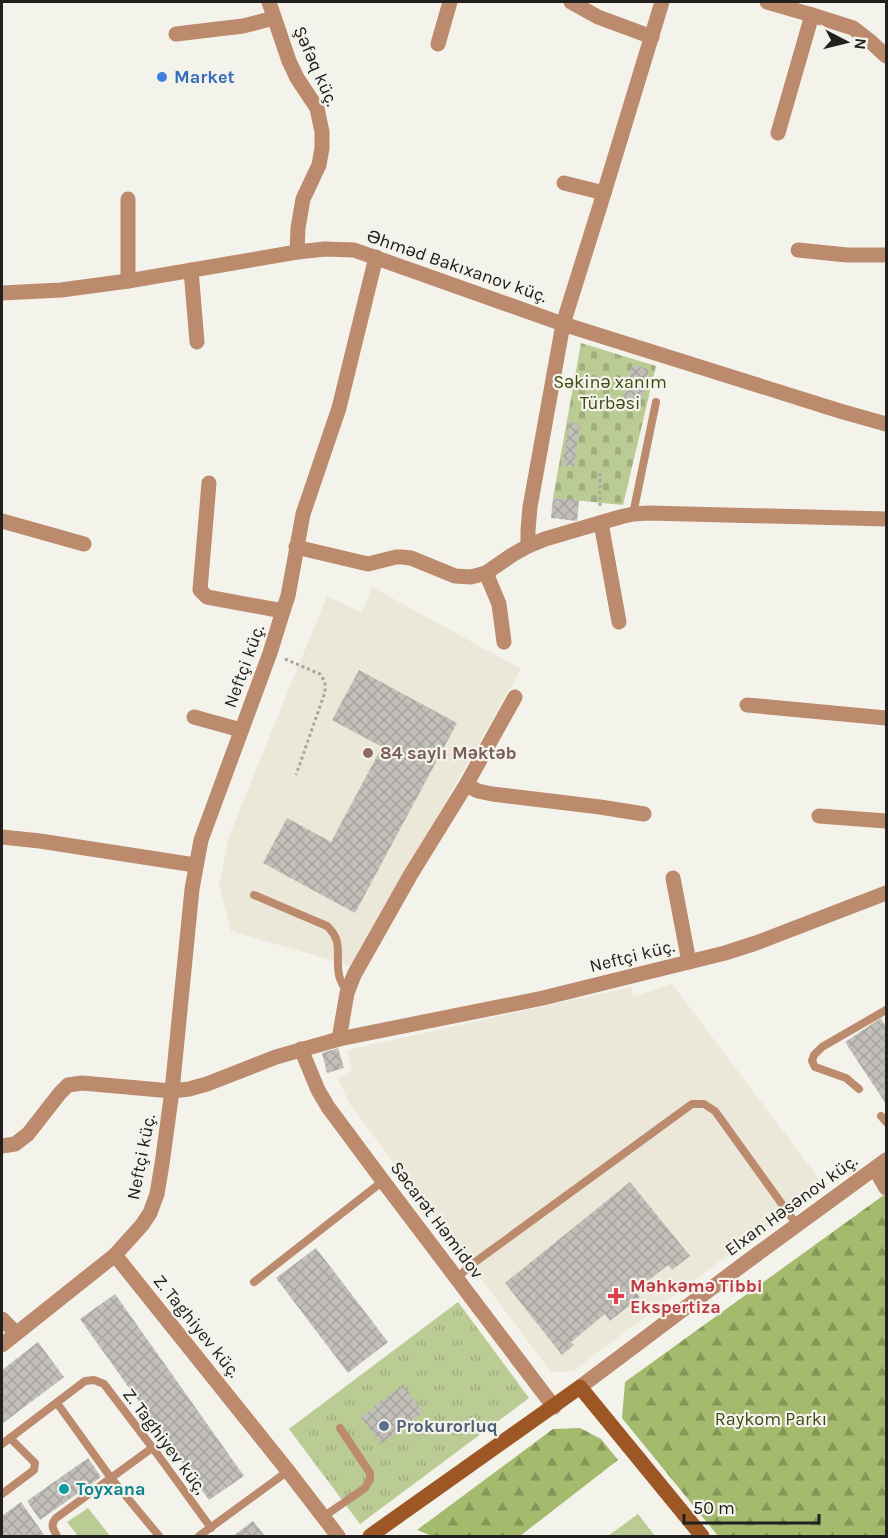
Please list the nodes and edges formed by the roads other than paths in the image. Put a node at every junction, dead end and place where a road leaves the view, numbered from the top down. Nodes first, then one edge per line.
1 (269, 2) edge
2 (450, 2) edge
3 (571, 2) edge
4 (662, 2) edge
5 (767, 2) edge
6 (812, 15) junction
7 (274, 18) junction
8 (176, 34) dead end
9 (652, 37) junction
10 (438, 44) dead end
11 (886, 56) edge
12 (778, 133) dead end
13 (564, 183) dead end
14 (604, 193) junction
15 (128, 199) dead end
16 (798, 250) dead end
17 (297, 252) junction
18 (886, 255) edge
19 (376, 257) junction
20 (191, 270) junction
21 (128, 281) junction
22 (2, 292) edge
23 (562, 324) junction
24 (197, 342) dead end
25 (656, 402) dead end
26 (886, 424) edge
27 (209, 483) dead end
28 (633, 514) junction
29 (886, 519) edge
30 (2, 521) edge
31 (601, 523) junction
32 (84, 544) dead end
33 (528, 546) junction
34 (296, 547) junction
35 (486, 573) junction
36 (283, 611) junction
37 (619, 622) dead end
38 (504, 642) dead end
39 (515, 697) dead end
40 (747, 705) dead end
41 (194, 717) dead end
42 (886, 718) edge
43 (241, 730) junction
44 (466, 785) junction
45 (644, 814) dead end
46 (819, 816) dead end
47 (886, 821) edge
48 (2, 837) edge
49 (195, 865) junction
50 (673, 878) dead end
51 (886, 893) edge
52 (254, 895) dead end
53 (689, 962) junction
54 (347, 993) junction
55 (886, 1010) edge
56 (339, 1039) junction
57 (301, 1049) junction
58 (859, 1089) dead end
59 (172, 1091) junction
60 (2, 1146) edge
61 (881, 1164) edge
62 (383, 1181) junction
63 (886, 1188) edge
64 (797, 1225) junction
65 (115, 1255) junction
66 (457, 1278) junction
67 (254, 1282) dead end
68 (2, 1319) edge
69 (16, 1333) junction
70 (2, 1345) edge
71 (580, 1387) junction
72 (57, 1403) junction
73 (554, 1407) junction
74 (340, 1428) dead end
75 (10, 1438) junction
76 (2, 1444) edge
77 (152, 1448) junction
78 (288, 1471) junction
79 (111, 1478) junction
80 (2, 1494) edge
81 (323, 1517) junction
82 (211, 1528) junction
83 (57, 1536) edge
84 (159, 1536) edge
85 (199, 1536) edge
86 (338, 1536) edge
87 (370, 1536) edge
88 (702, 1536) edge

1 - 7 street, Şəfəq küç.
2 - 10 street
3 - 9 street
4 - 9 street
5 - 6 street
6 - 11 street
6 - 12 street
7 - 8 street
7 - 17 street, Şəfəq küç.
9 - 14 street
13 - 14 street
14 - 23 street
15 - 21 street
16 - 18 street
17 - 19 street, Əhməd Bakıxanov küç.
17 - 20 street, Əhməd Bakıxanov küç.
19 - 23 street, Əhməd Bakıxanov küç.
19 - 34 street, Neftçi küç.
20 - 21 street, Əhməd Bakıxanov küç.
20 - 24 street
21 - 22 street, Əhməd Bakıxanov küç.
23 - 26 street, Əhməd Bakıxanov küç.
23 - 33 street
25 - 28 lane
27 - 36 street
28 - 29 street
28 - 31 street
30 - 32 street
31 - 33 street
31 - 37 street
33 - 35 street
34 - 35 street
34 - 36 street, Neftçi küç.
35 - 38 street
36 - 43 street, Neftçi küç.
39 - 44 street
40 - 42 street
41 - 43 street
43 - 49 street, Neftçi küç.
44 - 45 street
44 - 54 street
46 - 47 street
48 - 49 street
49 - 59 street, Neftçi küç.
50 - 53 street
51 - 53 street, Neftçi küç.
52 - 54 lane
53 - 56 street, Neftçi küç.
54 - 56 street
55 - 58 lane
56 - 57 street, Neftçi küç.
57 - 59 street, Neftçi küç.
57 - 62 street, Səcarət Həmidov
59 - 60 street
59 - 65 street, Neftçi küç.
61 - 63 street
61 - 64 street, Elxan Həsənov küç.
62 - 66 street, Səcarət Həmidov
62 - 67 lane
64 - 66 lane
64 - 71 street, Elxan Həsənov küç.
65 - 69 street
65 - 78 street, Z. Taghiyev küç.
66 - 73 street, Səcarət Həmidov
68 - 69 street
69 - 70 street
71 - 73 street, Elxan Həsənov küç.
71 - 88 street
72 - 75 lane, Z. Taghiyev küç,
72 - 77 lane, Z. Taghiyev küç,
72 - 79 lane
73 - 87 street, Elxan Həsənov küç.
74 - 81 lane
75 - 76 lane, Z. Taghiyev küç,
75 - 80 lane
77 - 79 lane
77 - 82 lane, Z. Taghiyev küç,
78 - 81 street, Z. Taghiyev küç.
78 - 82 lane
79 - 83 lane
79 - 84 lane
81 - 86 street, Z. Taghiyev küç.
82 - 85 lane

